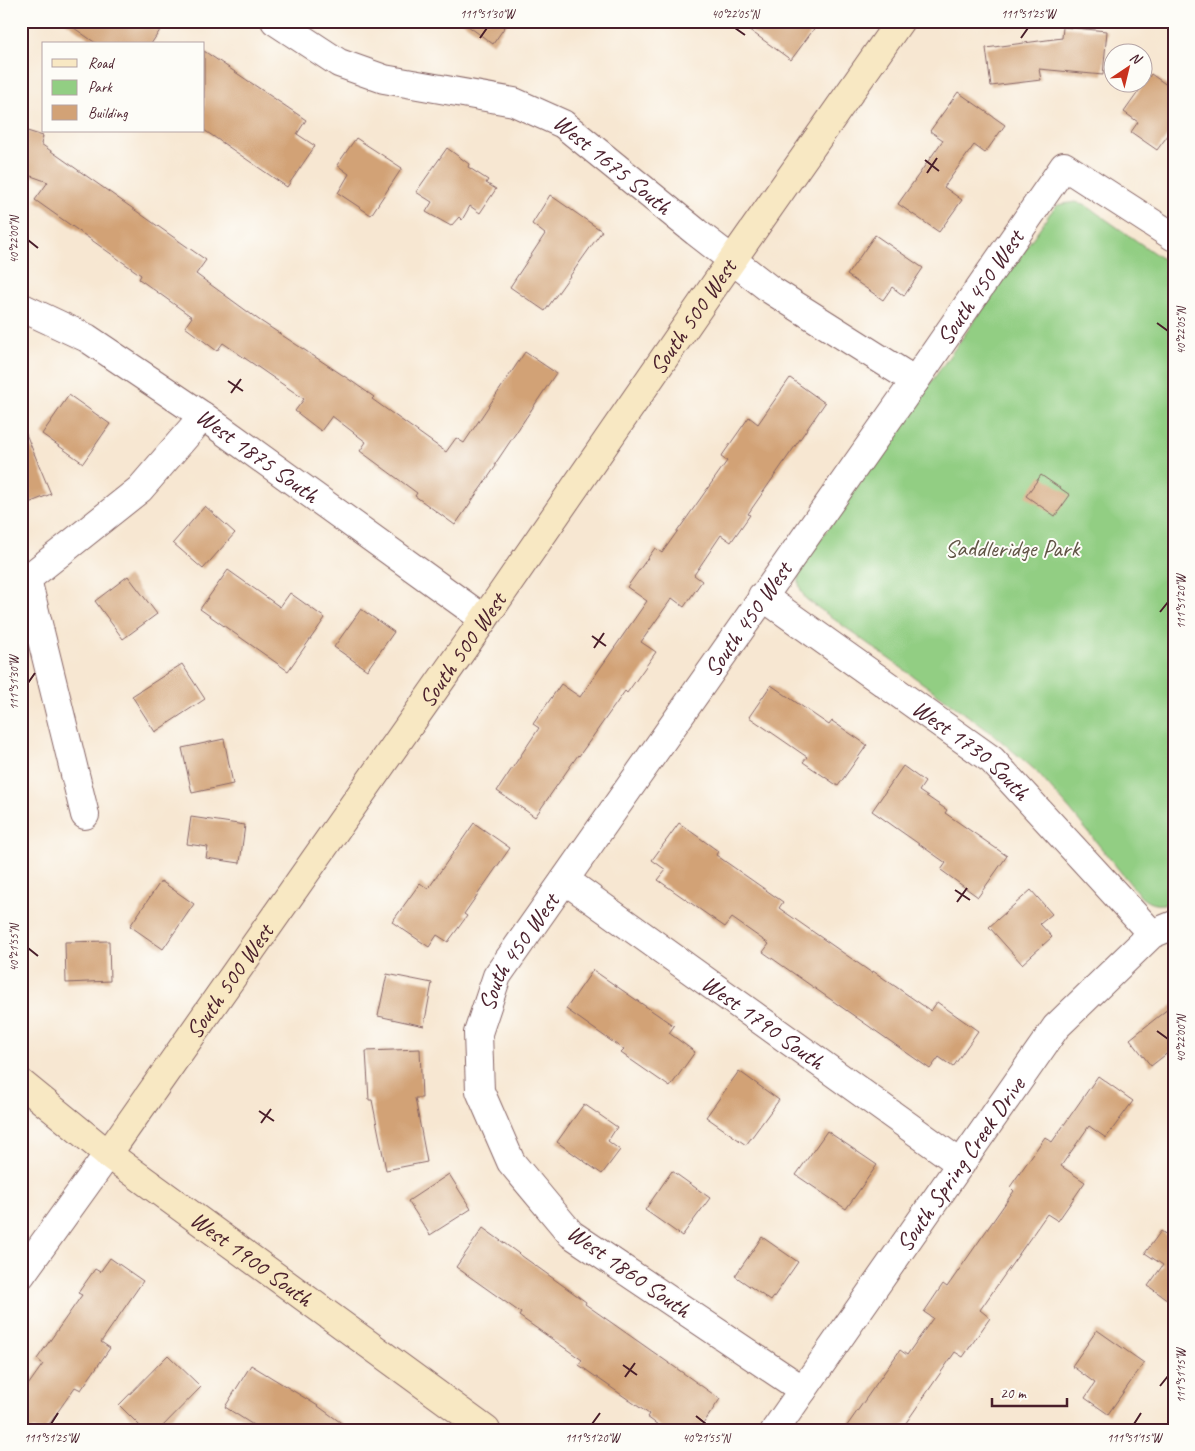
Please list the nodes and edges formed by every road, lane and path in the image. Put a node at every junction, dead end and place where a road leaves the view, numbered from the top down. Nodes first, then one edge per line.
1 (275, 21) edge
2 (900, 21) edge
3 (1174, 237) edge
4 (732, 260) junction
5 (21, 307) edge
6 (915, 381) junction
7 (203, 416) junction
8 (24, 579) edge
9 (762, 596) junction
10 (484, 619) junction
11 (85, 814) dead end
12 (565, 880) junction
13 (1163, 929) edge
14 (21, 1083) edge
15 (480, 1090) joint
16 (108, 1154) junction
17 (961, 1164) junction
18 (21, 1275) edge
19 (803, 1390) junction
20 (486, 1430) edge
21 (775, 1430) edge

1 - 4 street, West 1675 South
2 - 4 street, South 500 West
3 - 6 street, South 450 West
4 - 6 street, West 1675 South
4 - 10 street, South 500 West
5 - 7 street, West 1875 South
6 - 9 street, South 450 West
7 - 8 street
7 - 10 street, West 1875 South
8 - 11 street
9 - 12 street, South 450 West
9 - 13 street, West 1730 South
10 - 16 street, South 500 West
12 - 15 street, South 450 West
12 - 17 street, West 1790 South
13 - 17 street, South Spring Creek Drive
14 - 16 street, West 1900 South
15 - 19 street, West 1860 South
16 - 18 street, South 500 West
16 - 20 street, West 1900 South
17 - 19 street, South Spring Creek Drive
19 - 21 street, South Spring Creek Drive

